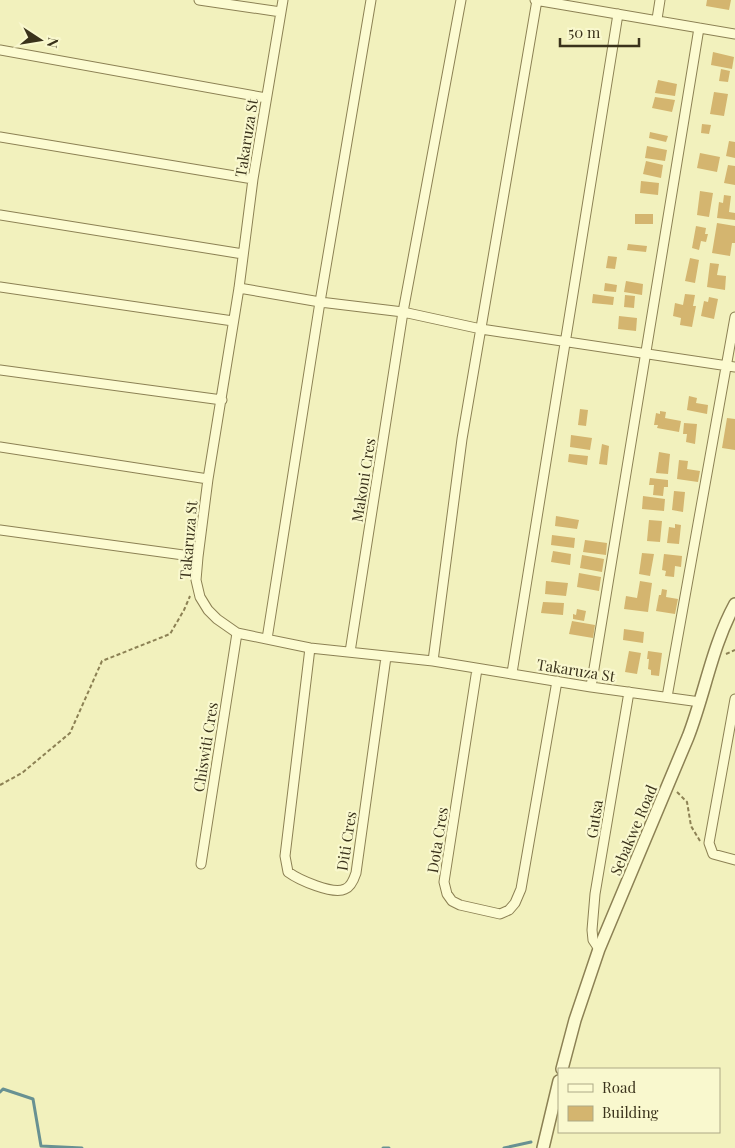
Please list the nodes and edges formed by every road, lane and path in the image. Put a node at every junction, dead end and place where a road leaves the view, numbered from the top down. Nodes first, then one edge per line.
1 (199, 0) edge
2 (283, 0) edge
3 (371, 0) edge
4 (461, 0) edge
5 (536, 0) edge
6 (660, 0) edge
7 (576, 3) edge
8 (282, 12) junction
9 (618, 14) junction
10 (657, 19) junction
11 (699, 28) junction
12 (735, 34) edge
13 (0, 50) edge
14 (266, 98) junction
15 (0, 137) edge
16 (253, 179) junction
17 (0, 215) edge
18 (243, 254) junction
19 (0, 287) edge
20 (239, 288) junction
21 (320, 302) junction
22 (403, 312) junction
23 (735, 317) edge
24 (233, 321) junction
25 (481, 330) junction
26 (564, 341) junction
27 (646, 353) junction
28 (731, 366) edge
29 (0, 370) edge
30 (222, 400) junction
31 (0, 446) edge
32 (208, 479) junction
33 (0, 530) edge
34 (198, 558) junction
35 (196, 580) junction
36 (735, 604) edge
37 (236, 633) junction
38 (267, 639) junction
39 (310, 648) junction
40 (350, 652) junction
41 (386, 657) junction
42 (433, 661) junction
43 (477, 669) junction
44 (512, 673) junction
45 (557, 681) junction
46 (591, 687) junction
47 (629, 692) junction
48 (667, 697) junction
49 (735, 699) edge
50 (700, 702) junction
51 (0, 785) edge
52 (669, 785) junction
53 (709, 842) junction
54 (735, 860) edge
55 (201, 864) dead end
56 (599, 949) junction
57 (562, 1068) edge
58 (558, 1086) edge
59 (544, 1148) edge

1 - 8 street
2 - 8 street, Takaruza St
3 - 21 street
4 - 22 street, Makoni Cres
5 - 7 street
5 - 25 street
6 - 10 street
7 - 9 street
8 - 14 street, Takaruza St
9 - 10 street
9 - 26 street
10 - 11 street
11 - 12 street
11 - 27 street
13 - 14 street
14 - 16 street, Takaruza St
15 - 16 street
16 - 18 street, Takaruza St
17 - 18 street
18 - 20 street, Takaruza St
19 - 24 street
20 - 21 street
20 - 24 street, Takaruza St
21 - 22 street
21 - 38 street
22 - 25 street
22 - 40 street, Makoni Cres
23 - 28 street
24 - 30 street, Takaruza St
25 - 26 street
25 - 42 street
26 - 27 street
26 - 44 street
27 - 28 street
27 - 46 street
28 - 48 street
29 - 30 street
30 - 32 street, Takaruza St
31 - 32 street
32 - 34 street, Takaruza St
33 - 34 street
34 - 35 street, Takaruza St
35 - 37 street, Takaruza St
35 - 51 path
36 - 50 street, Sebakwe Road
37 - 38 street, Takaruza St
37 - 55 street, Chiswiti Cres
38 - 39 street, Takaruza St
39 - 40 street, Takaruza St
39 - 41 street, Diti Cres
40 - 41 street, Takaruza St
41 - 42 street, Takaruza St
42 - 43 street, Takaruza St
43 - 44 street, Takaruza St
43 - 45 street, Dota Cres
44 - 45 street, Takaruza St
45 - 46 street, Takaruza St
46 - 47 street, Takaruza St
47 - 48 street, Takaruza St
47 - 56 street, Gutsa
48 - 50 street, Takaruza St
49 - 53 street
50 - 52 street, Sebakwe Road
52 - 53 path
52 - 56 street, Sebakwe Road
53 - 54 street
56 - 57 street, Sebakwe Road
58 - 59 street

